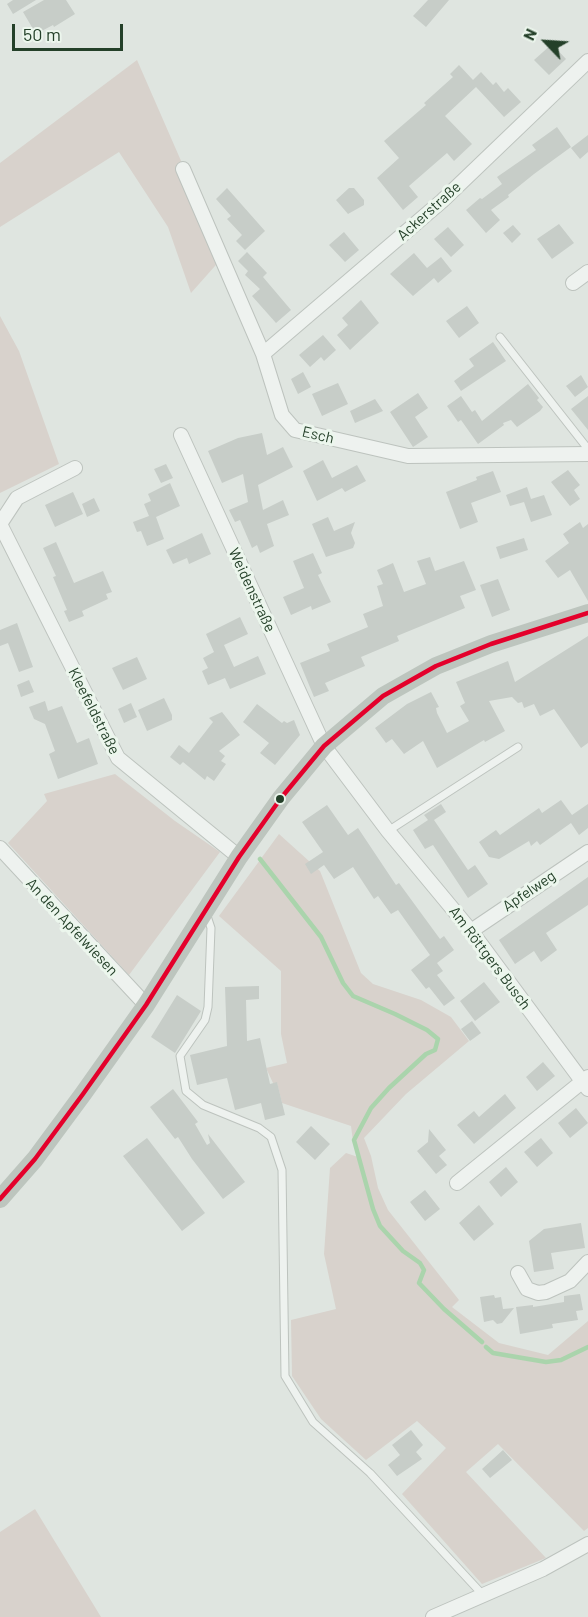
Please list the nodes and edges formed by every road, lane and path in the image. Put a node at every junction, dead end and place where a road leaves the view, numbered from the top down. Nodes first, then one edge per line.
1 (588, 61) edge
2 (183, 169) dead end
3 (588, 272) edge
4 (573, 283) dead end
5 (500, 337) dead end
6 (263, 354) junction
7 (181, 435) dead end
8 (588, 449) edge
9 (588, 454) edge
10 (75, 468) dead end
11 (0, 524) edge
12 (588, 613) edge
13 (324, 746) junction
14 (518, 747) dead end
15 (388, 831) junction
16 (0, 848) edge
17 (588, 852) edge
18 (239, 857) junction
19 (206, 911) junction
20 (471, 931) junction
21 (146, 1005) junction
22 (586, 1082) edge
23 (457, 1184) dead end
24 (0, 1199) edge
25 (588, 1262) edge
26 (518, 1273) dead end
27 (588, 1544) edge
28 (483, 1595) junction
29 (433, 1617) edge

1 - 6 street, Ackerstraße
2 - 6 street, Esch
3 - 4 street
5 - 8 lane
6 - 9 street, Esch
7 - 13 street, Weidenstraße
10 - 11 street
11 - 18 street, Kleefeldstraße
12 - 13 street
13 - 15 street, Am Röttgers Busch
13 - 18 street
14 - 15 lane
15 - 20 street, Am Röttgers Busch
16 - 21 street, An den Apfelwiesen
17 - 20 street, Apfelweg
18 - 19 street
19 - 21 street
19 - 28 lane
20 - 22 street, Am Röttgers Busch
21 - 24 street
22 - 23 street
25 - 26 street
27 - 28 street
28 - 29 street

